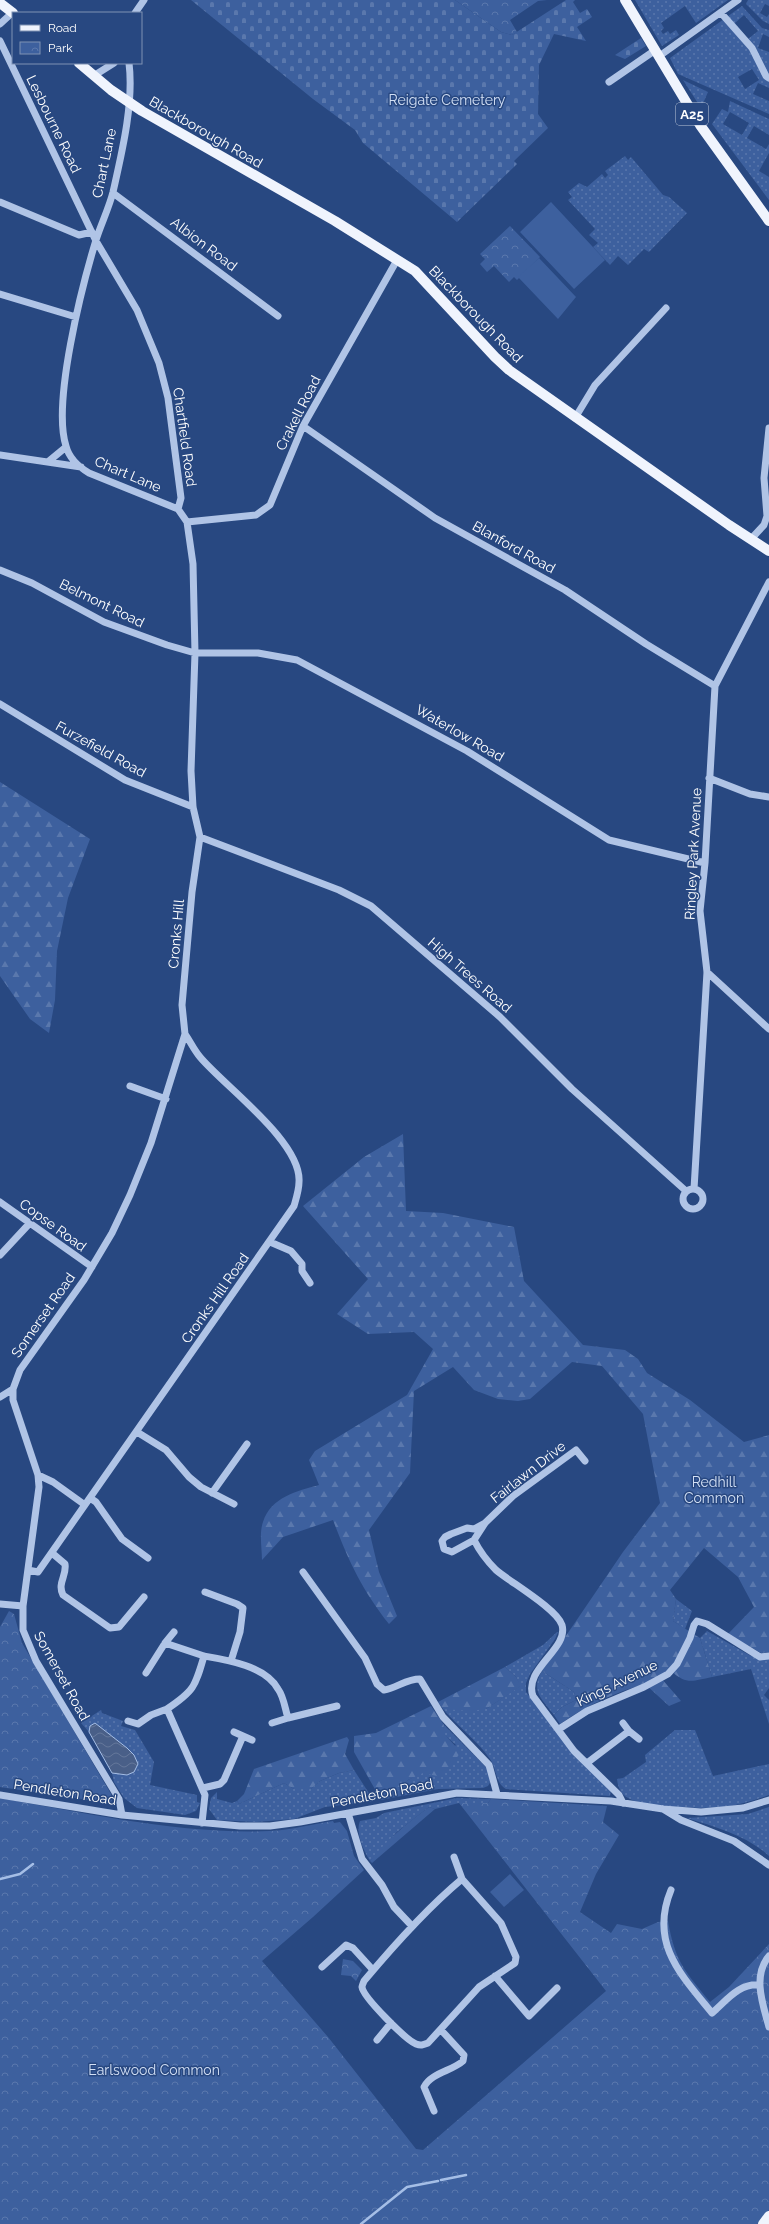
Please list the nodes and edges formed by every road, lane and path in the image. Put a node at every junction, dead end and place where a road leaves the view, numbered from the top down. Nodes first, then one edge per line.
1 (144, 0) edge
2 (625, 0) edge
3 (738, 0) edge
4 (0, 3) edge
5 (136, 12) edge
6 (12, 13) edge
7 (721, 13) junction
8 (0, 24) edge
9 (0, 41) edge
10 (656, 54) junction
11 (80, 64) edge
12 (112, 64) edge
13 (129, 64) edge
14 (95, 75) junction
15 (769, 78) edge
16 (609, 82) dead end
17 (130, 104) junction
18 (113, 193) junction
19 (0, 202) edge
20 (769, 221) edge
21 (92, 232) junction
22 (96, 240) junction
23 (397, 260) junction
24 (0, 294) edge
25 (666, 308) dead end
26 (278, 316) dead end
27 (76, 317) junction
28 (575, 418) junction
29 (303, 426) junction
30 (769, 428) edge
31 (66, 447) junction
32 (767, 454) edge
33 (0, 455) edge
34 (49, 461) junction
35 (81, 467) junction
36 (178, 509) junction
37 (187, 522) junction
38 (751, 539) junction
39 (769, 551) edge
40 (0, 570) edge
41 (769, 582) edge
42 (195, 653) junction
43 (715, 686) junction
44 (0, 704) edge
45 (709, 778) junction
46 (769, 797) edge
47 (193, 807) junction
48 (200, 837) junction
49 (705, 863) junction
50 (707, 972) junction
51 (769, 1030) edge
52 (185, 1034) junction
53 (130, 1086) dead end
54 (166, 1099) junction
55 (690, 1190) joint
56 (0, 1202) edge
57 (29, 1224) junction
58 (270, 1242) junction
59 (0, 1255) edge
60 (92, 1267) junction
61 (310, 1284) dead end
62 (13, 1389) junction
63 (0, 1397) edge
64 (137, 1432) junction
65 (247, 1444) dead end
66 (585, 1461) dead end
67 (38, 1476) junction
68 (212, 1492) junction
69 (90, 1498) junction
70 (234, 1504) dead end
71 (85, 1505) junction
72 (485, 1523) junction
73 (474, 1540) junction
74 (52, 1553) junction
75 (148, 1558) dead end
76 (28, 1570) junction
77 (303, 1572) dead end
78 (205, 1592) dead end
79 (144, 1597) dead end
80 (0, 1604) edge
81 (23, 1606) junction
82 (174, 1632) dead end
83 (165, 1643) junction
84 (204, 1656) junction
85 (769, 1656) edge
86 (231, 1661) junction
87 (146, 1673) dead end
88 (338, 1706) dead end
89 (167, 1708) junction
90 (288, 1718) junction
91 (128, 1721) dead end
92 (272, 1723) dead end
93 (623, 1723) dead end
94 (559, 1729) junction
95 (629, 1731) junction
96 (234, 1732) dead end
97 (243, 1736) junction
98 (638, 1739) dead end
99 (252, 1740) dead end
100 (587, 1763) junction
101 (203, 1788) junction
102 (497, 1794) junction
103 (0, 1795) edge
104 (769, 1800) edge
105 (623, 1803) junction
106 (663, 1809) junction
107 (348, 1813) junction
108 (122, 1815) junction
109 (202, 1823) junction
110 (454, 1857) dead end
111 (769, 1866) edge
112 (462, 1878) junction
113 (671, 1890) dead end
114 (412, 1926) junction
115 (769, 1956) edge
116 (322, 1967) dead end
117 (373, 1970) junction
118 (495, 1976) junction
119 (760, 1985) junction
120 (557, 1988) dead end
121 (391, 2023) junction
122 (769, 2028) edge
123 (441, 2030) junction
124 (377, 2040) dead end
125 (434, 2111) dead end
126 (769, 2216) edge
127 (763, 2224) edge

1 - 5 street
2 - 10 main road, A25
3 - 7 street
4 - 6 main road
6 - 8 street
7 - 10 street
7 - 15 street
9 - 21 street, Lesbourne Road
10 - 16 street
10 - 20 main road, A25
11 - 14 main road, Blackborough Road
12 - 14 street
13 - 17 street, Chart Lane
14 - 17 main road, Blackborough Road
17 - 18 street, Chart Lane
17 - 23 main road, Blackborough Road
18 - 22 street, Chart Lane
18 - 26 street, Albion Road
19 - 21 street
21 - 22 street, Lesbourne Road
22 - 27 street, Chart Lane
22 - 36 street, Chartfield Road
23 - 28 main road, Blackborough Road
23 - 29 street, Crakell Road
24 - 27 street
25 - 28 street
27 - 31 street, Chart Lane
28 - 38 main road, Blackborough Road
29 - 37 street, Crakell Road
29 - 43 street, Blanford Road
30 - 32 street
31 - 34 street
31 - 35 street, Chart Lane
32 - 38 street
33 - 34 street
34 - 35 street
35 - 36 street, Chart Lane
36 - 37 street
37 - 42 street
38 - 39 main road, Blackborough Road
40 - 42 street, Belmont Road
41 - 43 street, Ringley Park Avenue
42 - 47 street
42 - 49 street, Waterlow Road
43 - 45 street, Ringley Park Avenue
44 - 47 street, Furzefield Road
45 - 46 street
45 - 49 street, Ringley Park Avenue
47 - 48 street
48 - 52 street, Cronks Hill
48 - 55 street, High Trees Road
49 - 50 street, Ringley Park Avenue
50 - 51 street
50 - 55 street, Ringley Park Avenue
52 - 54 street, Somerset Road
52 - 58 street, Cronks Hill Road
53 - 54 street
54 - 60 street, Somerset Road
56 - 57 street, Copse Road
57 - 59 street
57 - 60 street, Copse Road
58 - 61 street
58 - 64 street, Cronks Hill Road
60 - 62 street, Somerset Road
62 - 63 street
62 - 67 street, Somerset Road
64 - 68 street
64 - 69 street, Cronks Hill Road
65 - 68 street
66 - 72 street, Fairlawn Drive
67 - 71 street
67 - 76 street, Somerset Road
68 - 70 street
69 - 71 street, Cronks Hill Road
69 - 75 street
71 - 74 street, Cronks Hill Road
72 - 73 street, Fairlawn Drive
72 - 73 street, Fairlawn Drive
73 - 94 street
74 - 76 street, Cronks Hill Road
74 - 79 street
76 - 81 street, Somerset Road
77 - 102 street
78 - 86 street
80 - 81 street
81 - 108 street, Somerset Road
82 - 83 street
83 - 84 street
83 - 87 street
84 - 86 street
84 - 89 street
85 - 94 street, Kings Avenue
86 - 90 street
88 - 90 street
89 - 91 street
89 - 101 street
90 - 92 street
93 - 95 street
94 - 100 street
95 - 98 street
95 - 100 street
96 - 97 street
97 - 99 street
97 - 101 street
100 - 105 street
101 - 109 street
102 - 105 street, Pendleton Road
102 - 107 street, Pendleton Road
103 - 108 street, Pendleton Road
104 - 106 street, Pendleton Road
105 - 106 street, Pendleton Road
106 - 111 street
107 - 109 street, Pendleton Road
107 - 114 street
108 - 109 street, Pendleton Road
110 - 112 street
112 - 114 street
112 - 118 street
113 - 119 street
114 - 117 street
115 - 119 street
116 - 117 street
117 - 121 street
118 - 120 street
118 - 123 street
119 - 122 street
121 - 123 street
121 - 124 street
123 - 125 street
126 - 127 main road

